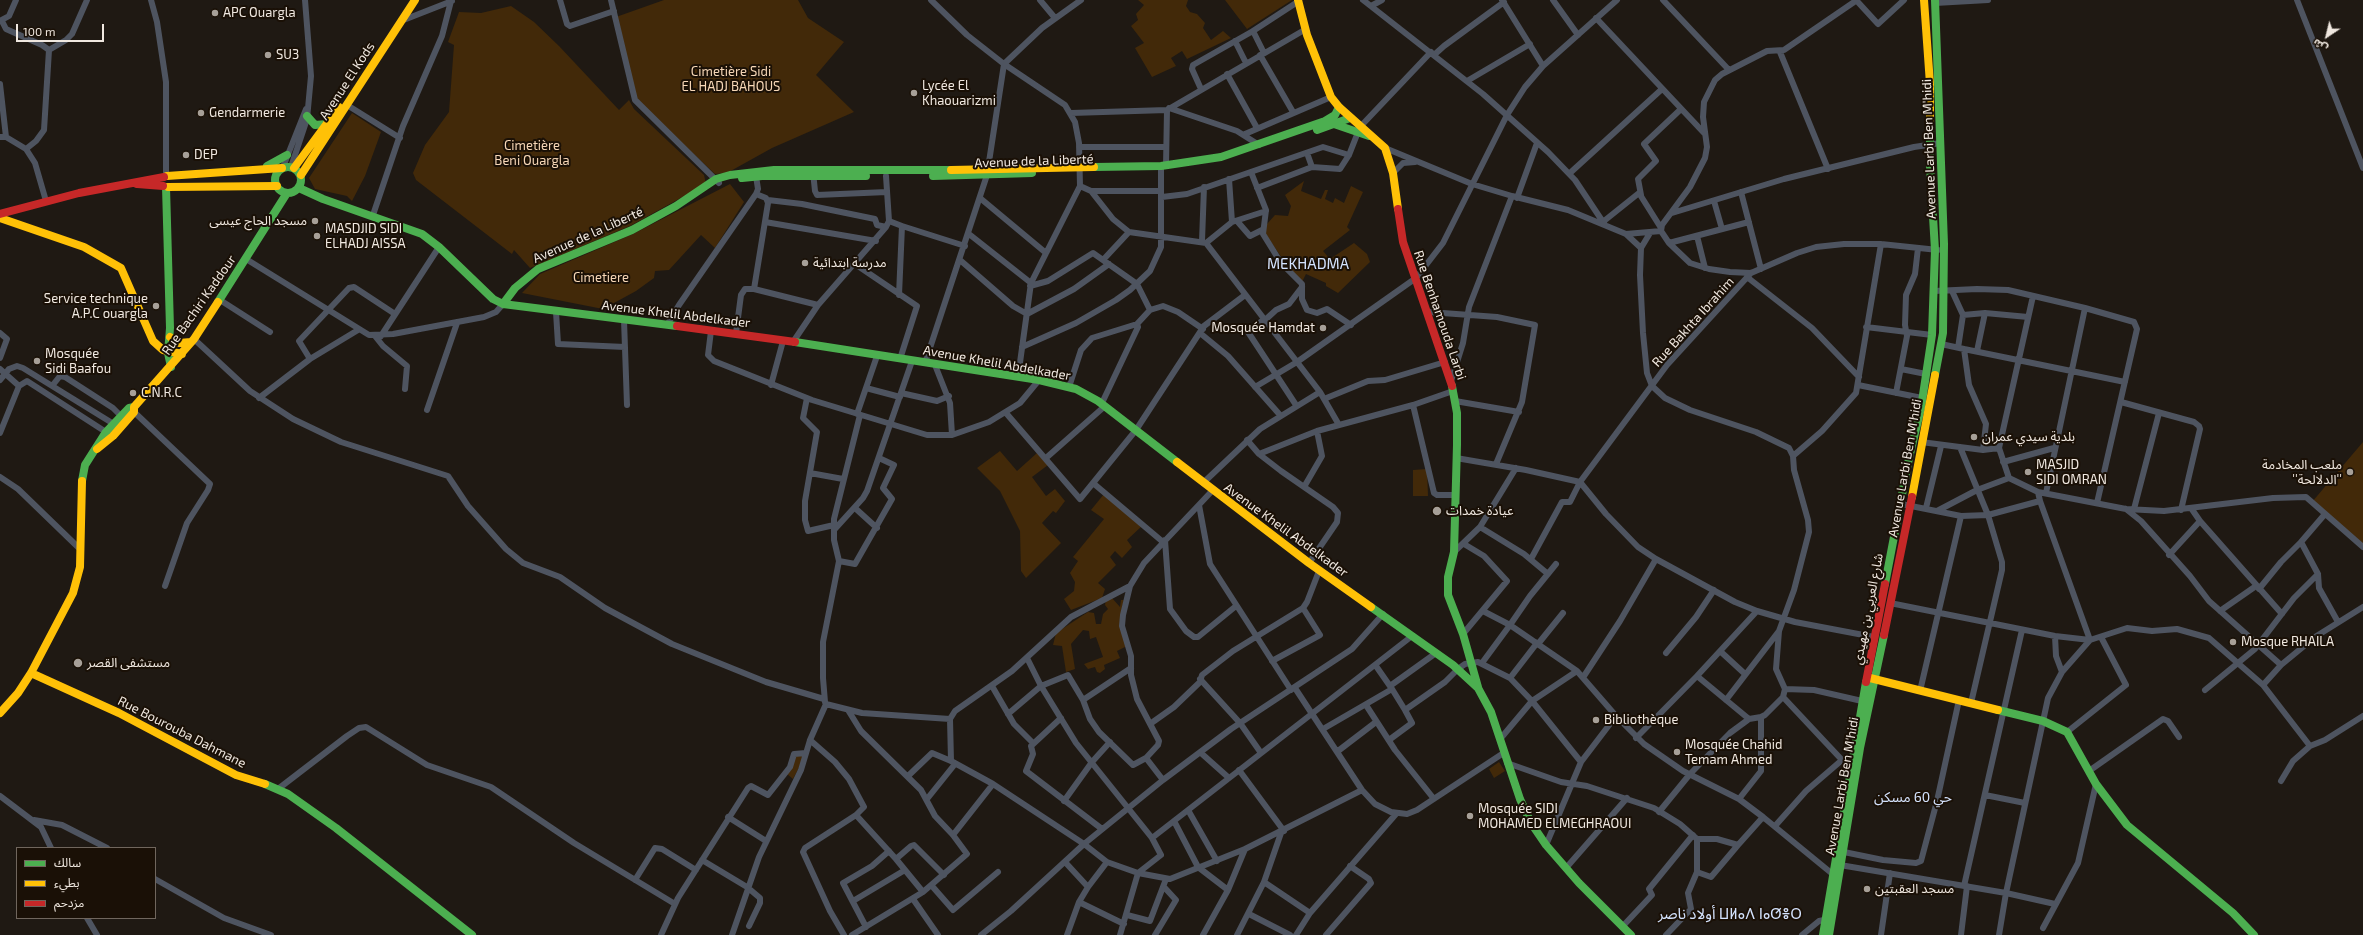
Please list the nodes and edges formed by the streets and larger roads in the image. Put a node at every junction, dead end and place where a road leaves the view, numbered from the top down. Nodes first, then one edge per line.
1 (16, 0) edge
2 (87, 0) edge
3 (151, 0) edge
4 (305, 0) edge
5 (415, 0) edge
6 (560, 0) edge
7 (611, 0) edge
8 (930, 0) edge
9 (1040, 0) edge
10 (1081, 0) edge
11 (1298, 0) edge
12 (1363, 0) edge
13 (1382, 0) edge
14 (1553, 0) edge
15 (1617, 0) edge
16 (1663, 0) edge
17 (1856, 0) edge
18 (1904, 0) edge
19 (1924, 0) edge
20 (1988, 0) edge
21 (2297, 0) edge
22 (452, 1) edge
23 (1503, 1) edge
24 (1935, 1) edge
25 (1371, 6) junction
26 (614, 12) junction
27 (1055, 18) junction
28 (1596, 18) junction
29 (1, 21) edge
30 (401, 21) junction
31 (1306, 29) junction
32 (1253, 31) junction
33 (1578, 35) junction
34 (1235, 41) junction
35 (1530, 44) junction
36 (49, 50) junction
37 (1780, 52) junction
38 (1262, 54) junction
39 (1432, 54) junction
40 (1246, 63) junction
41 (1004, 64) junction
42 (1543, 66) junction
43 (1729, 70) junction
44 (1226, 74) junction
45 (1467, 81) junction
46 (0, 84) edge
47 (1662, 88) junction
48 (1201, 89) junction
49 (354, 90) junction
50 (1331, 97) junction
51 (307, 105) junction
52 (347, 105) junction
53 (1339, 108) junction
54 (1168, 109) junction
55 (1681, 109) junction
56 (1293, 112) junction
57 (1071, 113) junction
58 (1507, 115) junction
59 (307, 116) junction
60 (1350, 118) junction
61 (327, 124) junction
62 (1334, 124) junction
63 (1257, 128) junction
64 (1359, 130) junction
65 (1245, 134) junction
66 (1705, 134) junction
67 (3, 137) edge
68 (400, 138) junction
69 (1538, 143) junction
70 (1940, 143) junction
71 (1930, 144) junction
72 (1259, 145) junction
73 (1079, 147) junction
74 (1166, 147) junction
75 (1385, 148) junction
76 (26, 149) junction
77 (1307, 153) junction
78 (287, 155) junction
79 (1349, 155) junction
80 (1416, 162) junction
81 (287, 167) junction
82 (260, 168) junction
83 (1163, 168) junction
84 (1312, 168) junction
85 (2363, 168) edge
86 (1079, 169) junction
87 (1828, 169) junction
88 (987, 172) junction
89 (1251, 172) junction
90 (813, 173) junction
91 (1393, 173) junction
92 (1570, 173) junction
93 (301, 175) junction
94 (166, 176) junction
95 (756, 176) junction
96 (886, 176) junction
97 (1229, 179) junction
98 (716, 182) junction
99 (128, 183) junction
100 (1472, 184) junction
101 (1080, 186) junction
102 (166, 187) junction
103 (278, 187) junction
104 (1204, 187) junction
105 (299, 188) junction
106 (1257, 188) junction
107 (1091, 191) junction
108 (887, 192) junction
109 (1741, 192) junction
110 (287, 193) junction
111 (756, 194) junction
112 (1162, 194) junction
113 (1641, 195) junction
114 (1514, 197) junction
115 (980, 198) junction
116 (768, 200) junction
117 (46, 201) junction
118 (1714, 201) junction
119 (275, 210) junction
120 (1266, 211) junction
121 (1672, 213) junction
122 (0, 214) edge
123 (373, 215) junction
124 (0, 218) edge
125 (889, 221) junction
126 (1234, 221) junction
127 (765, 222) junction
128 (1749, 222) junction
129 (1604, 223) junction
130 (902, 226) junction
131 (886, 227) junction
132 (1661, 229) junction
133 (1722, 229) junction
134 (1262, 230) junction
135 (1129, 232) junction
136 (1650, 233) junction
137 (968, 234) junction
138 (1626, 234) junction
139 (1160, 236) junction
140 (1698, 236) junction
141 (876, 241) junction
142 (1204, 242) junction
143 (1669, 243) junction
144 (1881, 244) junction
145 (965, 246) junction
146 (439, 247) junction
147 (1641, 248) junction
148 (1918, 248) junction
149 (1935, 250) junction
150 (1944, 251) junction
151 (1046, 253) junction
152 (246, 259) junction
153 (960, 260) junction
154 (1106, 262) junction
155 (855, 264) junction
156 (1704, 268) junction
157 (1761, 269) junction
158 (1749, 275) junction
159 (1416, 278) junction
160 (1137, 284) junction
161 (1031, 285) junction
162 (1302, 287) junction
163 (754, 289) junction
164 (1938, 291) junction
165 (1952, 291) junction
166 (899, 295) junction
167 (1245, 296) junction
168 (2033, 296) junction
169 (220, 300) junction
170 (503, 304) junction
171 (818, 305) junction
172 (2085, 308) junction
173 (328, 310) junction
174 (1150, 310) junction
175 (556, 312) junction
176 (1429, 312) junction
177 (1985, 313) junction
178 (395, 314) junction
179 (1027, 314) junction
180 (1467, 314) junction
181 (1963, 315) junction
182 (2028, 317) junction
183 (624, 320) junction
184 (1263, 320) junction
185 (457, 323) junction
186 (1137, 324) junction
187 (667, 325) junction
188 (1351, 325) junction
189 (1866, 327) junction
190 (358, 330) junction
191 (711, 330) junction
192 (1201, 331) junction
193 (270, 332) dead end
194 (736, 333) junction
195 (1907, 333) junction
196 (0, 334) edge
197 (378, 336) junction
198 (1932, 336) junction
199 (170, 337) junction
200 (192, 340) junction
201 (783, 341) junction
202 (793, 342) junction
203 (1941, 344) junction
204 (625, 347) junction
205 (1022, 347) junction
206 (1961, 349) junction
207 (1929, 351) junction
208 (1978, 351) junction
209 (168, 353) junction
210 (182, 354) junction
211 (1939, 354) junction
212 (877, 356) junction
213 (0, 358) edge
214 (310, 359) junction
215 (900, 359) junction
216 (2019, 360) junction
217 (912, 361) junction
218 (1297, 362) junction
219 (1445, 362) junction
220 (926, 363) junction
221 (936, 365) junction
222 (171, 367) junction
223 (1901, 369) junction
224 (2072, 370) junction
225 (2, 372) edge
226 (31, 372) junction
227 (1926, 374) junction
228 (1275, 375) junction
229 (1018, 377) junction
230 (1859, 377) junction
231 (0, 380) edge
232 (1039, 380) junction
233 (26, 381) junction
234 (1451, 381) junction
235 (2125, 382) junction
236 (771, 385) junction
237 (1858, 385) junction
238 (19, 386) junction
239 (52, 386) junction
240 (1652, 386) junction
241 (1069, 387) junction
242 (1255, 387) junction
243 (866, 388) junction
244 (405, 389) dead end
245 (1453, 391) junction
246 (1320, 392) junction
247 (1896, 393) junction
248 (901, 395) junction
249 (948, 396) junction
250 (259, 398) junction
251 (807, 398) junction
252 (1922, 398) junction
253 (1324, 399) junction
254 (1455, 401) junction
255 (2121, 402) junction
256 (1103, 404) junction
257 (627, 405) dead end
258 (1296, 405) junction
259 (1413, 405) junction
260 (133, 409) junction
261 (427, 410) dead end
262 (1519, 412) junction
263 (1006, 413) junction
264 (2159, 413) junction
265 (859, 414) junction
266 (1280, 415) junction
267 (121, 416) junction
268 (892, 424) junction
269 (117, 426) junction
270 (1339, 426) junction
271 (1136, 430) junction
272 (1317, 431) junction
273 (0, 433) edge
274 (110, 434) junction
275 (952, 435) junction
276 (1247, 440) junction
277 (1921, 442) junction
278 (1941, 446) junction
279 (1960, 447) junction
280 (2000, 448) junction
281 (2054, 448) junction
282 (1983, 450) junction
283 (1259, 454) junction
284 (1793, 456) junction
285 (879, 458) junction
286 (1046, 458) junction
287 (1456, 458) junction
288 (2004, 462) junction
289 (1496, 464) junction
290 (1516, 468) junction
291 (810, 473) junction
292 (0, 477) edge
293 (2009, 478) junction
294 (843, 479) junction
295 (1580, 482) junction
296 (1093, 483) junction
297 (1203, 483) junction
298 (1304, 487) junction
299 (1977, 490) junction
300 (1212, 491) junction
301 (2038, 492) junction
302 (2046, 493) junction
303 (1454, 494) junction
304 (2040, 501) junction
305 (2098, 503) junction
306 (1901, 504) junction
307 (1199, 505) junction
308 (1910, 506) junction
309 (854, 508) junction
310 (1926, 508) junction
311 (2191, 508) junction
312 (2126, 509) junction
313 (2134, 509) junction
314 (1937, 510) junction
315 (2181, 510) junction
316 (2325, 514) junction
317 (1988, 515) junction
318 (1960, 516) junction
319 (2200, 521) junction
320 (1480, 527) junction
321 (834, 528) junction
322 (877, 528) junction
323 (1164, 541) junction
324 (2301, 542) junction
325 (1464, 544) junction
326 (2363, 546) edge
327 (81, 550) junction
328 (1454, 552) junction
329 (2169, 555) junction
330 (1531, 559) junction
331 (1656, 560) junction
332 (839, 561) junction
333 (1309, 563) junction
334 (1556, 564) dead end
335 (1319, 571) junction
336 (1548, 574) junction
337 (2318, 574) junction
338 (165, 586) dead end
339 (1130, 586) junction
340 (2258, 587) junction
341 (1714, 590) junction
342 (1890, 603) junction
343 (1236, 606) junction
344 (2363, 607) edge
345 (1303, 608) junction
346 (1483, 611) junction
347 (1757, 611) junction
348 (2220, 611) junction
349 (1563, 613) dead end
350 (1383, 614) junction
351 (1938, 614) junction
352 (2282, 614) junction
353 (1784, 619) junction
354 (2338, 622) junction
355 (1991, 623) junction
356 (1510, 625) junction
357 (2022, 630) junction
358 (1779, 631) junction
359 (1463, 634) junction
360 (1256, 635) junction
361 (1412, 636) junction
362 (2054, 636) junction
363 (1874, 637) junction
364 (2101, 637) junction
365 (2090, 640) junction
366 (1538, 643) junction
367 (2258, 644) junction
368 (1720, 651) junction
369 (1436, 653) junction
370 (1666, 653) dead end
371 (1027, 658) junction
372 (1272, 661) junction
373 (1471, 663) junction
374 (1482, 663) junction
375 (2239, 664) junction
376 (2281, 664) junction
377 (1376, 666) junction
378 (1131, 668) junction
379 (1458, 669) junction
380 (1577, 671) junction
381 (2062, 672) junction
382 (31, 673) junction
383 (1745, 674) junction
384 (1584, 676) junction
385 (1697, 676) junction
386 (1510, 678) junction
387 (1870, 678) junction
388 (1200, 679) junction
389 (2263, 685) junction
390 (992, 686) junction
391 (1041, 686) junction
392 (1391, 687) junction
393 (1478, 688) junction
394 (1785, 688) junction
395 (1293, 689) junction
396 (1920, 690) junction
397 (2205, 690) dead end
398 (1783, 698) junction
399 (1083, 700) junction
400 (1726, 700) junction
401 (1959, 700) junction
402 (1532, 701) junction
403 (1862, 701) junction
404 (825, 702) junction
405 (1971, 703) junction
406 (1366, 705) junction
407 (848, 710) junction
408 (1405, 710) junction
409 (2002, 712) junction
410 (0, 713) edge
411 (1312, 713) junction
412 (1008, 714) junction
413 (1616, 716) junction
414 (2363, 716) edge
415 (1061, 718) junction
416 (1761, 718) junction
417 (950, 719) junction
418 (1748, 719) junction
419 (1376, 722) junction
420 (2043, 722) junction
421 (1240, 723) junction
422 (1150, 724) junction
423 (1323, 729) junction
424 (2067, 732) junction
425 (2179, 737) dead end
426 (1501, 738) junction
427 (1636, 738) junction
428 (810, 740) junction
429 (1389, 740) junction
430 (1110, 742) junction
431 (1033, 743) junction
432 (2310, 746) junction
433 (1338, 751) junction
434 (1505, 752) junction
435 (806, 753) junction
436 (1200, 753) junction
437 (1261, 753) junction
438 (1146, 758) junction
439 (1842, 760) junction
440 (953, 762) junction
441 (1092, 762) junction
442 (1581, 762) junction
443 (1507, 763) junction
444 (1854, 766) junction
445 (1239, 770) junction
446 (2089, 771) junction
447 (1690, 774) junction
448 (908, 776) junction
449 (1229, 778) junction
450 (1163, 780) junction
451 (2281, 781) dead end
452 (1571, 783) junction
453 (993, 784) junction
454 (2096, 784) junction
455 (278, 788) junction
456 (1362, 790) junction
457 (1985, 795) junction
458 (0, 796) edge
459 (1627, 798) junction
460 (927, 799) junction
461 (1434, 799) junction
462 (1739, 800) junction
463 (1064, 801) junction
464 (2025, 803) junction
465 (1128, 807) junction
466 (1188, 810) junction
467 (1659, 812) junction
468 (1396, 814) junction
469 (856, 815) junction
470 (1763, 816) junction
471 (728, 817) junction
472 (34, 820) junction
473 (1174, 821) junction
474 (1775, 826) junction
475 (1102, 829) junction
476 (1282, 832) junction
477 (953, 835) junction
478 (1695, 837) junction
479 (1152, 838) junction
480 (766, 841) junction
481 (1084, 844) junction
482 (1546, 845) junction
483 (1738, 845) junction
484 (51, 847) edge
485 (104, 847) edge
486 (1245, 849) junction
487 (889, 851) junction
488 (1839, 851) junction
489 (896, 859) junction
490 (702, 860) junction
491 (1217, 860) junction
492 (1065, 862) junction
493 (1107, 862) junction
494 (1840, 865) junction
495 (1198, 866) junction
496 (1350, 866) junction
497 (1566, 868) junction
498 (696, 870) junction
499 (905, 870) junction
500 (998, 872) dead end
501 (1697, 872) junction
502 (1138, 873) junction
503 (1890, 873) junction
504 (944, 876) junction
505 (1836, 876) junction
506 (1166, 879) junction
507 (156, 880) edge
508 (635, 880) junction
509 (1264, 882) junction
510 (932, 886) junction
511 (1966, 886) junction
512 (748, 887) junction
513 (1088, 887) junction
514 (1164, 887) junction
515 (1228, 890) junction
516 (923, 892) junction
517 (2006, 893) junction
518 (913, 899) junction
519 (854, 901) junction
520 (1079, 902) junction
521 (675, 904) junction
522 (2055, 904) junction
523 (1310, 913) junction
524 (1249, 914) junction
525 (1127, 915) junction
526 (88, 919) edge
527 (1829, 919) junction
528 (1124, 924) junction
529 (749, 926) dead end
530 (866, 927) junction
531 (1622, 927) junction
532 (2043, 928) dead end
533 (1068, 934) edge
534 (97, 935) edge
535 (271, 935) edge
536 (472, 935) edge
537 (661, 935) edge
538 (732, 935) edge
539 (844, 935) edge
540 (852, 935) edge
541 (938, 935) edge
542 (981, 935) edge
543 (1120, 935) edge
544 (1155, 935) edge
545 (1203, 935) edge
546 (1236, 935) edge
547 (1290, 935) edge
548 (1296, 935) edge
549 (1326, 935) edge
550 (1631, 935) edge
551 (1666, 935) edge
552 (1802, 935) edge
553 (1823, 935) edge
554 (1829, 935) edge
555 (1881, 935) edge
556 (1961, 935) edge
557 (1999, 935) edge
558 (2254, 935) edge

1 - 29 street
2 - 36 street
3 - 94 street
4 - 51 street
5 - 30 street, Avenue El Kods
6 - 26 street
7 - 26 street
8 - 41 street
9 - 27 street
10 - 27 street
11 - 31 street
11 - 32 street
12 - 25 street
13 - 25 street
14 - 33 street
15 - 28 street
16 - 43 street
17 - 18 street
17 - 37 street
19 - 71 street, شارع العربي بن مهيدي
20 - 24 street
21 - 85 street
22 - 30 street
22 - 68 street
23 - 35 street
23 - 39 street
24 - 70 street, Avenue Larbi Ben M'hidi
25 - 39 street
26 - 98 street
27 - 41 street
28 - 33 street
28 - 47 street
29 - 36 street
30 - 49 street, Avenue El Kods
31 - 38 street
31 - 50 street
32 - 34 street
32 - 38 street
33 - 42 street
34 - 40 street
34 - 48 street
35 - 42 street
35 - 45 street
36 - 76 street
37 - 43 street
37 - 87 street
38 - 40 street
38 - 56 street
39 - 45 street
39 - 64 street
40 - 44 street
41 - 57 street
41 - 88 street
42 - 58 street
43 - 66 street
44 - 48 street
44 - 63 street
45 - 58 street
46 - 67 street
47 - 55 street
47 - 92 street
48 - 54 street
49 - 52 street, Avenue El Kods
49 - 61 street
50 - 53 street
50 - 56 street
51 - 59 street
51 - 78 street
52 - 68 street
52 - 93 street, Avenue El Kods
53 - 60 street
53 - 72 street, Avenue de la Liberté
54 - 57 street
54 - 65 street
54 - 74 street
55 - 66 street
55 - 113 street
56 - 63 street
57 - 73 street
58 - 69 street
58 - 100 street
59 - 61 street
59 - 81 street
60 - 62 street, Avenue de la Liberté
60 - 64 street
61 - 81 street
62 - 64 street
62 - 83 street, Avenue de la Liberté
63 - 65 street
64 - 75 street, Rue Benhamouda Larbi
64 - 79 street
65 - 72 street
66 - 121 street
67 - 76 street
68 - 123 street
69 - 92 street
69 - 114 street
70 - 71 street
70 - 150 street, Avenue Larbi Ben M'hidi
71 - 87 street
71 - 149 street, شارع العربي بن مهيدي
72 - 83 street, Avenue de la Liberté
73 - 74 street
73 - 86 street
74 - 83 street
75 - 80 street
75 - 91 street, Rue Benhamouda Larbi
76 - 117 street
77 - 79 street
77 - 84 street
77 - 89 street
78 - 81 street
78 - 82 street
79 - 84 street
80 - 91 street
80 - 100 street
81 - 82 street
81 - 93 street
81 - 103 street
82 - 94 street
83 - 86 street, Avenue de la Liberté
83 - 112 street
84 - 106 street
86 - 88 street, Avenue de la Liberté
86 - 101 street
87 - 109 street
88 - 90 street, Avenue de la Liberté
88 - 96 street, Avenue de la Liberté
88 - 115 street
89 - 97 street
89 - 106 street
90 - 95 street, Avenue de la Liberté
90 - 96 street, Avenue de la Liberté
90 - 98 street, Avenue de la Liberté
90 - 108 street
91 - 159 street, Rue Benhamouda Larbi
92 - 129 street
93 - 105 street
94 - 99 street
94 - 102 street
95 - 98 street, Avenue de la Liberté
95 - 111 street
96 - 108 street
97 - 104 street
97 - 126 street
98 - 170 street, Avenue de la Liberté
99 - 102 street
99 - 117 street
100 - 114 street
100 - 159 street
101 - 107 street
101 - 151 street
102 - 103 street
102 - 199 street
103 - 110 street
103 - 119 street, Rue Bachiri Kaddour
104 - 112 street
104 - 142 street
105 - 110 street
105 - 123 street, Avenue Khelil Abdelkader
106 - 120 street
107 - 112 street
107 - 135 street
108 - 125 street
109 - 118 street
109 - 128 street
110 - 119 street, Rue Bachiri Kaddour
111 - 116 street
111 - 187 street
112 - 139 street
113 - 129 street
113 - 132 street
114 - 129 street
114 - 180 street
115 - 137 street
115 - 151 street
116 - 127 street
116 - 131 street
117 - 122 street
118 - 121 street
118 - 133 street
119 - 152 street, Rue Bachiri Kaddour
120 - 126 street
120 - 134 street
121 - 132 street
123 - 146 street, Avenue Khelil Abdelkader
124 - 209 street
125 - 130 street
125 - 131 street
126 - 134 street
126 - 142 street
127 - 141 street
127 - 163 street
128 - 133 street
128 - 157 street
129 - 138 street
130 - 145 street
130 - 166 street
131 - 141 street
132 - 136 street
132 - 143 street
133 - 140 street
134 - 162 street
135 - 139 street
135 - 154 street
136 - 138 street
136 - 147 street
137 - 145 street
137 - 161 street
138 - 147 street
139 - 142 street
139 - 160 street
140 - 143 street
140 - 156 street
141 - 155 street
142 - 167 street
143 - 156 street
144 - 148 street
144 - 157 street
144 - 189 street
145 - 153 street
146 - 170 street, Avenue Khelil Abdelkader
146 - 178 street
147 - 240 street
148 - 149 street
148 - 195 street
149 - 150 street
149 - 164 street, شارع العربي بن مهيدي
150 - 164 street, Avenue Larbi Ben M'hidi
151 - 161 street
152 - 169 street, Rue Bachiri Kaddour
152 - 173 street
153 - 179 street
153 - 220 street
154 - 160 street
154 - 161 street
154 - 179 street
155 - 166 street
155 - 171 street
156 - 158 street
157 - 158 street
158 - 230 street
158 - 240 street, Rue Bakhta Ibrahim
159 - 176 street, Rue Benhamouda Larbi
159 - 188 street
160 - 174 street
160 - 205 street
161 - 179 street
162 - 184 street
162 - 188 street
163 - 171 street
163 - 194 street
164 - 165 street
164 - 198 street, شارع العربي بن مهيدي
164 - 203 street, Avenue Larbi Ben M'hidi
165 - 168 street
165 - 181 street
166 - 215 street
167 - 184 street
167 - 192 street
168 - 172 street
168 - 182 street
169 - 193 street
169 - 200 street, Rue Bachiri Kaddour
170 - 175 street, Avenue Khelil Abdelkader
170 - 185 street
171 - 202 street
172 - 224 street
172 - 235 street
173 - 178 street
173 - 190 street
173 - 214 street
174 - 186 street
174 - 192 street
175 - 183 street, Avenue Khelil Abdelkader
175 - 204 street
176 - 180 street
176 - 219 street, Rue Benhamouda Larbi
177 - 181 street
177 - 182 street
177 - 208 street
178 - 197 street
179 - 205 street
180 - 234 street
180 - 262 street
181 - 206 street
182 - 216 street
183 - 187 street, Avenue Khelil Abdelkader
183 - 204 street
184 - 218 street
184 - 228 street
185 - 197 street
185 - 261 street
186 - 241 street
186 - 256 street
187 - 191 street, Avenue Khelil Abdelkader
188 - 218 street
189 - 195 street
189 - 230 street
190 - 197 street
190 - 214 street
191 - 194 street, Avenue Khelil Abdelkader
191 - 236 street
192 - 242 street
192 - 271 street
194 - 201 street, Avenue Khelil Abdelkader
195 - 198 street
195 - 223 street
196 - 213 street
197 - 244 street
198 - 207 street, شارع العربي بن مهيدي
199 - 200 street
199 - 209 street
200 - 210 street, Rue Bachiri Kaddour
200 - 250 street
201 - 202 street, Avenue Khelil Abdelkader
201 - 236 street
202 - 212 street, Avenue Khelil Abdelkader
203 - 206 street
203 - 211 street, Avenue Larbi Ben M'hidi
204 - 257 street
205 - 229 street
206 - 208 street
206 - 282 street
207 - 211 street
207 - 227 street, شارع العربي بن مهيدي
208 - 216 street
209 - 210 street
209 - 222 street
210 - 222 street, Rue Bachiri Kaddour
211 - 277 street, Avenue Larbi Ben M'hidi
212 - 215 street, Avenue Khelil Abdelkader
212 - 243 street
214 - 250 street
215 - 217 street, Avenue Khelil Abdelkader
216 - 224 street
216 - 280 street
217 - 220 street, Avenue Khelil Abdelkader
217 - 248 street
218 - 228 street
218 - 246 street
219 - 234 street, Rue Benhamouda Larbi
219 - 253 street
220 - 221 street, Avenue Khelil Abdelkader
221 - 229 street, Avenue Khelil Abdelkader
221 - 249 street
222 - 260 street, Rue Bachiri Kaddour
223 - 227 street
223 - 247 street
224 - 235 street
224 - 281 street
225 - 226 street
225 - 231 street
225 - 238 street
226 - 233 street
226 - 239 street
227 - 252 street, شارع العربي بن مهيدي
228 - 242 street
228 - 258 street
229 - 232 street, Avenue Khelil Abdelkader
230 - 237 street
232 - 241 street, Avenue Khelil Abdelkader
232 - 263 street
233 - 238 street
233 - 274 street
234 - 245 street, Rue Benhamouda Larbi
235 - 255 street
236 - 251 street
237 - 247 street
237 - 284 street
238 - 273 street
239 - 267 street
239 - 269 street
240 - 284 street
240 - 295 street, Rue Bakhta Ibrahim
241 - 256 street, Avenue Khelil Abdelkader
242 - 266 street
243 - 248 street
243 - 265 street
245 - 254 street, Rue Benhamouda Larbi
245 - 259 street
246 - 253 street
246 - 258 street
247 - 252 street
248 - 249 street
248 - 268 street
249 - 275 street
250 - 404 street
251 - 265 street
251 - 291 street
252 - 306 street, شارع العربي بن مهيدي
253 - 270 street
254 - 262 street
254 - 287 street, Rue Benhamouda Larbi
255 - 264 street
255 - 305 street
256 - 271 street, Avenue Khelil Abdelkader
256 - 286 street
258 - 266 street
259 - 270 street
259 - 303 street
260 - 267 street, Rue Bachiri Kaddour
260 - 269 street, Rue Bachiri Kaddour
260 - 338 street
262 - 289 street
263 - 275 street
263 - 286 street
264 - 313 street
264 - 315 street
265 - 268 street
265 - 294 street
266 - 276 street
267 - 269 street, Rue Bachiri Kaddour
268 - 275 street
268 - 285 street
269 - 274 street, Rue Bachiri Kaddour
270 - 272 street
271 - 296 street
271 - 297 street, Avenue Khelil Abdelkader
272 - 283 street
272 - 298 street
274 - 327 street, Rue Bachiri Kaddour
276 - 283 street
276 - 297 street
277 - 278 street
277 - 308 street, Avenue Larbi Ben M'hidi
278 - 279 street
278 - 310 street
279 - 282 street
279 - 299 street
280 - 282 street
280 - 288 street
281 - 288 street
281 - 302 street
283 - 298 street
284 - 353 street
285 - 309 street
285 - 322 street
286 - 296 street
287 - 289 street
287 - 303 street, Rue Benhamouda Larbi
288 - 293 street
289 - 290 street
290 - 295 street
290 - 320 street
291 - 294 street
291 - 321 street
292 - 327 street
293 - 299 street
293 - 301 street
294 - 321 street
295 - 330 street, Rue Bakhta Ibrahim
295 - 331 street
296 - 323 street
297 - 300 street, Avenue Khelil Abdelkader
298 - 333 street
299 - 314 street
299 - 317 street
300 - 307 street
300 - 333 street, Avenue Khelil Abdelkader
301 - 302 street
301 - 304 street
302 - 305 street
303 - 328 street, Rue Benhamouda Larbi
304 - 317 street
304 - 365 street
305 - 312 street
306 - 308 street
306 - 363 street, شارع العربي بن مهيدي
307 - 323 street
307 - 343 street
308 - 310 street
308 - 342 street, Avenue Larbi Ben M'hidi
309 - 321 street
309 - 322 street
310 - 314 street
311 - 315 street
311 - 316 street
311 - 319 street
312 - 313 street
312 - 329 street
313 - 315 street
314 - 318 street
316 - 324 street
316 - 326 street
317 - 318 street
317 - 355 street
318 - 351 street
319 - 329 street
319 - 340 street
320 - 325 street
320 - 330 street
321 - 332 street
322 - 332 street
323 - 339 street
323 - 343 street
324 - 337 street
324 - 340 street
325 - 328 street
325 - 346 street
327 - 382 street, Rue Bachiri Kaddour
328 - 359 street, Rue Benhamouda Larbi
329 - 348 street
330 - 336 street
331 - 341 street
331 - 384 street
332 - 404 street
333 - 335 street, Avenue Khelil Abdelkader
334 - 336 street
335 - 345 street
335 - 350 street, Avenue Khelil Abdelkader
336 - 356 street
337 - 352 street
337 - 354 street
339 - 371 street
339 - 378 street
340 - 348 street
340 - 352 street
341 - 347 street
341 - 370 street
342 - 351 street
342 - 387 street, Avenue Larbi Ben M'hidi
343 - 360 street
344 - 354 street
345 - 360 street
345 - 372 street
346 - 356 street
346 - 359 street
347 - 353 street
347 - 368 street
348 - 367 street
349 - 366 street
350 - 361 street, Avenue Khelil Abdelkader
350 - 395 street
351 - 355 street
351 - 396 street
352 - 367 street
353 - 358 street
353 - 363 street
354 - 376 street
355 - 357 street
355 - 405 street
356 - 366 street
356 - 374 street
357 - 362 street
357 - 409 street
358 - 383 street
358 - 394 street
359 - 373 street, Rue Benhamouda Larbi
360 - 372 street
360 - 388 street
361 - 369 street, Avenue Khelil Abdelkader
361 - 377 street
362 - 365 street
362 - 381 street
363 - 387 street, شارع العربي بن مهيدي
364 - 365 street
364 - 375 street
364 - 424 street
365 - 381 street
366 - 380 street
366 - 386 street
367 - 375 street
367 - 376 street
368 - 383 street
368 - 385 street
369 - 379 street, Avenue Khelil Abdelkader
369 - 392 street
371 - 390 street
371 - 391 street
372 - 395 street
373 - 374 street
373 - 379 street
373 - 393 street, Rue Benhamouda Larbi
374 - 386 street
375 - 389 street
375 - 397 street
376 - 389 street
377 - 392 street
377 - 411 street
378 - 399 street
378 - 422 street
379 - 393 street, Avenue Khelil Abdelkader
379 - 408 street
380 - 384 street
380 - 402 street
381 - 420 street
382 - 410 street, Rue Bachiri Kaddour
382 - 455 street, Rue Bourouba Dahmane
383 - 400 street
384 - 413 street
385 - 400 street
385 - 427 street
386 - 402 street
387 - 396 street
387 - 403 street, شارع العربي بن مهيدي
387 - 444 street, Avenue Larbi Ben M'hidi
388 - 421 street
388 - 422 street
389 - 432 street
390 - 412 street
390 - 417 street
391 - 399 street
391 - 412 street
391 - 415 street
392 - 406 street
392 - 408 street
393 - 426 street, Avenue Khelil Abdelkader
394 - 398 street
394 - 403 street
395 - 411 street
395 - 421 street
396 - 401 street
398 - 416 street
398 - 439 street
399 - 430 street
400 - 418 street
401 - 405 street
401 - 488 street
402 - 426 street
402 - 442 street
403 - 444 street, شارع العربي بن مهيدي
404 - 407 street
404 - 428 street
405 - 409 street
406 - 419 street
406 - 423 street
407 - 417 street
407 - 448 street
408 - 429 street
409 - 420 street
409 - 457 street
411 - 423 street
411 - 437 street
412 - 431 street
413 - 427 street
413 - 442 street
414 - 432 street
415 - 431 street
415 - 441 street
416 - 418 street
416 - 462 street
417 - 440 street
418 - 447 street
419 - 429 street
419 - 433 street
420 - 424 street
420 - 464 street
421 - 436 street
421 - 437 street
422 - 438 street
423 - 433 street
424 - 446 street
425 - 446 street
426 - 434 street, Avenue Khelil Abdelkader
427 - 447 street
428 - 435 street
428 - 469 street
429 - 461 street
430 - 438 street
430 - 441 street
431 - 463 street
432 - 451 street
433 - 456 street
434 - 443 street, Avenue Khelil Abdelkader
434 - 461 street
435 - 471 street
435 - 480 street
436 - 449 street
436 - 450 street
437 - 445 street
438 - 450 street
439 - 444 street
439 - 474 street
440 - 448 street
440 - 453 street
440 - 460 street
441 - 463 street
441 - 465 street
442 - 452 street
443 - 452 street
443 - 482 street, Avenue Khelil Abdelkader
444 - 488 street, شارع العربي بن مهيدي
445 - 449 street
445 - 476 street
446 - 454 street
447 - 462 street
447 - 467 street
448 - 460 street
449 - 466 street
450 - 465 street
452 - 459 street
452 - 482 street
453 - 477 street
453 - 481 street
454 - 522 street
454 - 558 street
455 - 508 street
455 - 536 street, Rue Bourouba Dahmane
456 - 468 street
456 - 476 street
457 - 464 street
457 - 511 street
458 - 472 street
459 - 467 street
459 - 497 street
460 - 477 street
461 - 468 street
462 - 470 street
463 - 475 street
464 - 517 street
465 - 475 street
465 - 479 street
466 - 473 street
466 - 491 street
467 - 478 street
468 - 496 street
469 - 487 street
469 - 539 street
470 - 474 street
470 - 483 street
471 - 480 street
471 - 490 street
472 - 484 street
472 - 485 street
473 - 479 street
473 - 495 street
474 - 505 street
475 - 481 street
476 - 486 street
476 - 509 street
477 - 504 street
478 - 483 street
478 - 501 street
478 - 531 street
479 - 502 street
480 - 512 street
481 - 492 street
481 - 493 street
482 - 497 street, Avenue Khelil Abdelkader
483 - 501 street
486 - 491 street
486 - 515 street
487 - 489 street
487 - 519 street
488 - 494 street, Avenue Larbi Ben M'hidi
488 - 505 street, شارع العربي بن مهيدي
489 - 499 street
489 - 504 street
490 - 498 street
490 - 512 street
491 - 495 street
492 - 513 street
492 - 542 street
493 - 502 street
493 - 513 street
494 - 503 street
494 - 505 street, Avenue Larbi Ben M'hidi
495 - 506 street
495 - 515 street
496 - 523 street
496 - 549 street
497 - 531 street, Avenue Khelil Abdelkader
498 - 508 street
498 - 521 street
499 - 516 street
499 - 519 street
500 - 510 street
501 - 551 street
502 - 506 street
502 - 525 street
503 - 511 street
503 - 555 street
504 - 510 street
505 - 527 street, شارع العربي بن مهيدي
506 - 514 street
507 - 535 street
508 - 521 street
509 - 523 street
509 - 524 street
510 - 516 street
511 - 517 street
511 - 556 street
512 - 529 street
512 - 538 street
513 - 520 street
514 - 525 street
514 - 544 street
515 - 545 street
516 - 518 street
517 - 522 street
517 - 557 street
518 - 530 street
518 - 541 street
519 - 530 street
520 - 528 street
520 - 533 street
521 - 537 street
522 - 532 street
523 - 548 street
524 - 546 street
524 - 547 street
525 - 528 street
526 - 534 street
527 - 552 street
527 - 553 street, شارع العربي بن مهيدي
527 - 554 street
528 - 543 street
530 - 540 street
531 - 550 street, Avenue Khelil Abdelkader

